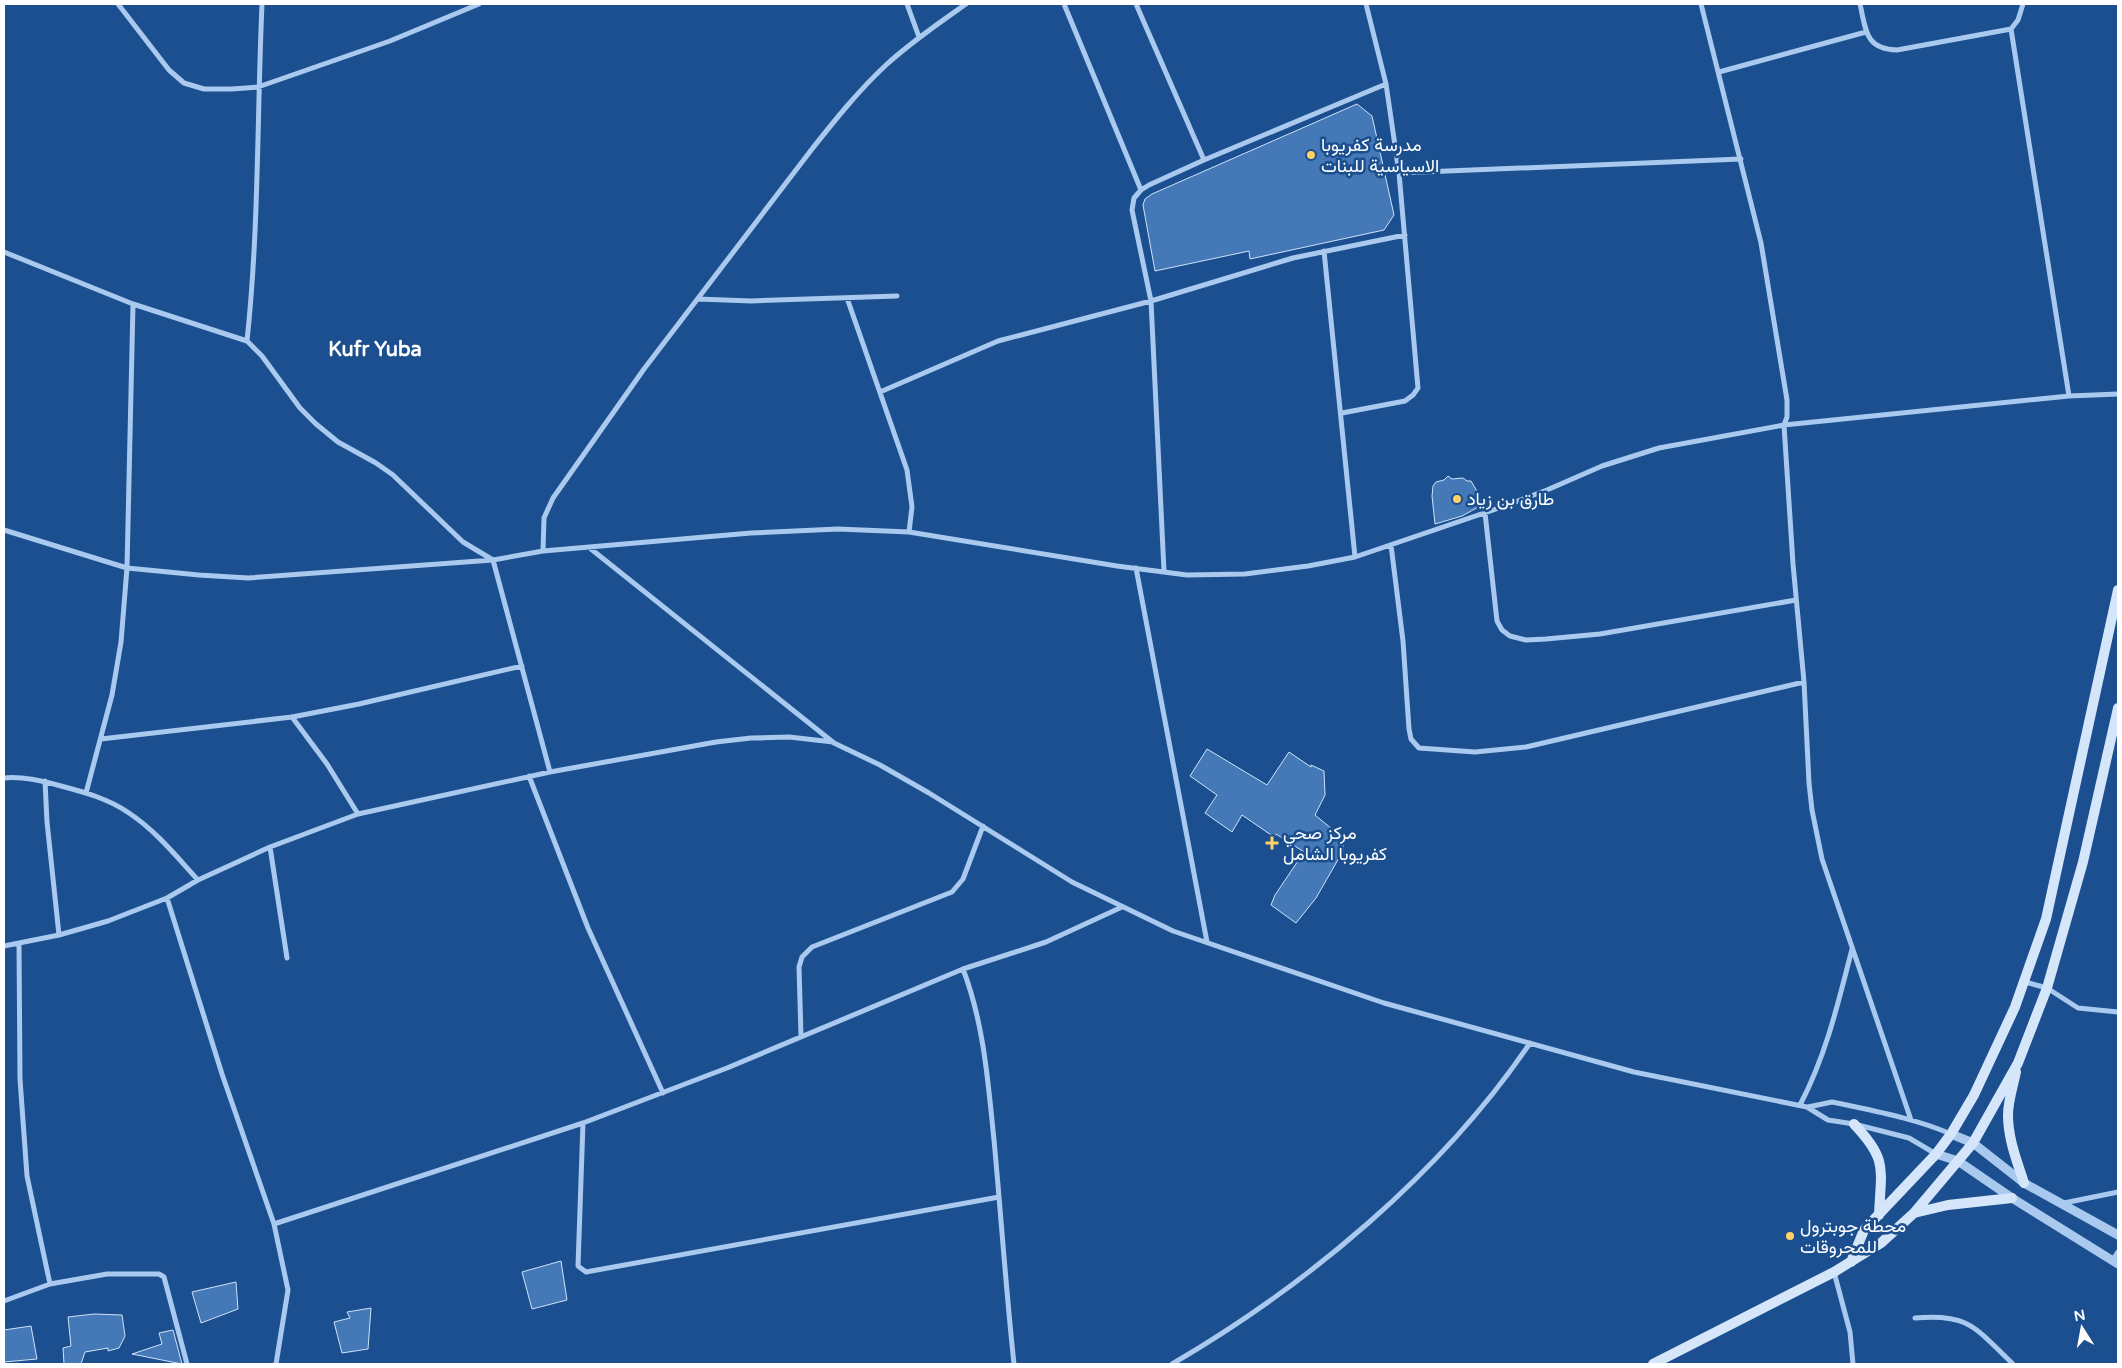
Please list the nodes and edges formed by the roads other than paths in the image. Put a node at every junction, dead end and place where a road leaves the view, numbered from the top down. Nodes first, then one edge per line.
1 (118, 4) edge
2 (262, 4) edge
3 (479, 4) edge
4 (907, 4) edge
5 (966, 4) edge
6 (1064, 4) edge
7 (1136, 4) edge
8 (1366, 4) edge
9 (1702, 4) edge
10 (1860, 4) edge
11 (2022, 4) edge
12 (2011, 29) junction
13 (1866, 32) junction
14 (919, 37) junction
15 (1719, 72) junction
16 (1386, 84) junction
17 (258, 87) junction
18 (1741, 159) junction
19 (1204, 160) junction
20 (1399, 174) junction
21 (1141, 190) junction
22 (1405, 235) junction
23 (1324, 251) junction
24 (4, 252) edge
25 (897, 296) dead end
26 (847, 298) junction
27 (698, 299) junction
28 (1151, 301) junction
29 (133, 304) junction
30 (247, 341) junction
31 (880, 392) junction
32 (2118, 394) edge
33 (2069, 396) junction
34 (1342, 414) junction
35 (1784, 424) junction
36 (1485, 513) junction
37 (4, 530) edge
38 (909, 532) junction
39 (1391, 545) junction
40 (591, 548) junction
41 (543, 552) junction
42 (1355, 557) junction
43 (493, 560) junction
44 (127, 568) junction
45 (1136, 568) junction
46 (1164, 571) junction
47 (2118, 590) edge
48 (1796, 600) junction
49 (522, 666) junction
50 (1804, 682) junction
51 (2118, 708) edge
52 (292, 717) junction
53 (101, 739) junction
54 (834, 742) junction
55 (550, 772) junction
56 (529, 776) junction
57 (4, 778) edge
58 (45, 781) junction
59 (86, 793) junction
60 (358, 814) junction
61 (982, 826) junction
62 (270, 847) junction
63 (198, 880) junction
64 (167, 898) junction
65 (1122, 907) junction
66 (59, 935) junction
67 (1207, 942) junction
68 (19, 944) junction
69 (4, 946) edge
70 (1852, 949) junction
71 (287, 958) dead end
72 (963, 969) junction
73 (2025, 982) junction
74 (2047, 988) junction
75 (2118, 1012) edge
76 (801, 1036) junction
77 (1530, 1043) junction
78 (2018, 1063) junction
79 (663, 1093) junction
80 (1800, 1105) junction
81 (1807, 1107) junction
82 (1911, 1120) junction
83 (583, 1123) junction
84 (1854, 1124) junction
85 (1951, 1134) junction
86 (1973, 1143) junction
87 (1936, 1154) junction
88 (1958, 1161) junction
89 (2024, 1183) junction
90 (2118, 1192) edge
91 (999, 1196) junction
92 (2012, 1198) junction
93 (2064, 1203) junction
94 (1914, 1212) junction
95 (1879, 1215) junction
96 (274, 1224) junction
97 (2118, 1235) edge
98 (2118, 1252) edge
99 (1851, 1262) junction
100 (2115, 1263) edge
101 (1834, 1272) junction
102 (50, 1284) junction
103 (4, 1301) edge
104 (1915, 1318) dead end
105 (186, 1364) edge
106 (276, 1364) edge
107 (1014, 1364) edge
108 (1172, 1364) edge
109 (1653, 1364) edge
110 (1853, 1364) edge
111 (2013, 1364) edge

1 - 17 street
2 - 17 street
3 - 17 street
4 - 14 street
5 - 14 street
6 - 21 street
7 - 19 street
8 - 16 street
9 - 15 street
10 - 13 street
11 - 12 street
12 - 13 street
12 - 33 street
13 - 15 street
14 - 27 street
15 - 18 street
16 - 19 street
16 - 20 street
17 - 30 street
18 - 20 street
18 - 35 street
19 - 21 street
20 - 22 street
21 - 28 street
22 - 23 street
22 - 34 street
23 - 28 street
23 - 34 street
24 - 29 street
25 - 26 street
26 - 27 street
26 - 31 street
27 - 41 street
28 - 31 street
28 - 46 street
29 - 30 street
29 - 44 street
30 - 43 street
31 - 38 street
32 - 33 street
33 - 35 street
34 - 42 street
35 - 36 street
35 - 48 street
36 - 39 street
36 - 48 street
37 - 44 street
38 - 40 street
38 - 45 street
39 - 42 street
39 - 50 street
40 - 41 street
40 - 54 street
41 - 43 street
42 - 46 street
43 - 44 street
43 - 49 street
44 - 53 street
45 - 46 street
45 - 67 street
47 - 73 main road
48 - 50 street
49 - 52 street
49 - 55 street
50 - 70 street
51 - 74 main road
52 - 53 street
52 - 60 street
53 - 59 street
54 - 55 street
54 - 61 street
55 - 56 street
56 - 60 street
56 - 79 street
57 - 58 street
58 - 59 street
58 - 66 street
59 - 63 street
60 - 62 street
61 - 65 street
61 - 76 street
62 - 63 street
62 - 71 street
63 - 64 street
64 - 66 street
64 - 96 street
65 - 67 street
65 - 72 street
66 - 68 street
67 - 77 street
68 - 69 street
68 - 102 street
70 - 80 street
70 - 82 street
72 - 76 street
72 - 91 street
73 - 74 street
73 - 85 main road
74 - 75 street
74 - 78 main road
76 - 79 street
77 - 80 street
77 - 108 street
78 - 86 main road
78 - 89 main road
79 - 83 street
80 - 81 street
81 - 82 street
81 - 84 street
82 - 85 street
83 - 91 street
83 - 96 street
84 - 87 street
84 - 95 main road
85 - 86 street
85 - 87 main road
86 - 88 main road
86 - 89 street
87 - 88 street
87 - 95 main road
88 - 92 street
88 - 94 main road
89 - 93 street
90 - 93 street
91 - 107 street
92 - 94 main road
92 - 100 street
93 - 97 street
94 - 99 main road
95 - 99 main road
96 - 106 street
98 - 100 street
99 - 101 main road
101 - 109 main road
101 - 110 street
102 - 103 street
102 - 105 street
104 - 111 street

